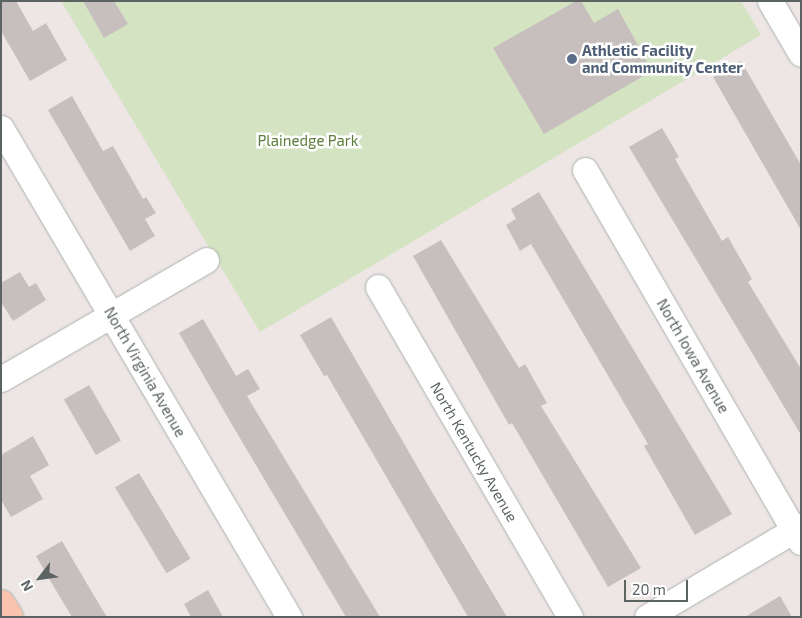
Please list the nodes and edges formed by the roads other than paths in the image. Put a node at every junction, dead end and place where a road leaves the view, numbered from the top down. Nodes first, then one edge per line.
1 (770, 1) edge
2 (801, 54) edge
3 (1, 128) edge
4 (585, 170) dead end
5 (206, 260) dead end
6 (378, 287) dead end
7 (111, 315) junction
8 (1, 379) edge
9 (798, 533) edge
10 (1, 604) edge
11 (9, 617) edge
12 (289, 617) edge
13 (570, 617) edge
14 (647, 617) edge

1 - 2 street
3 - 7 street, North Virginia Avenue
4 - 9 street, North Iowa Avenue
5 - 7 street
6 - 13 street, North Kentucky Avenue
7 - 8 street
7 - 12 street, North Virginia Avenue
9 - 14 street
10 - 11 main road

